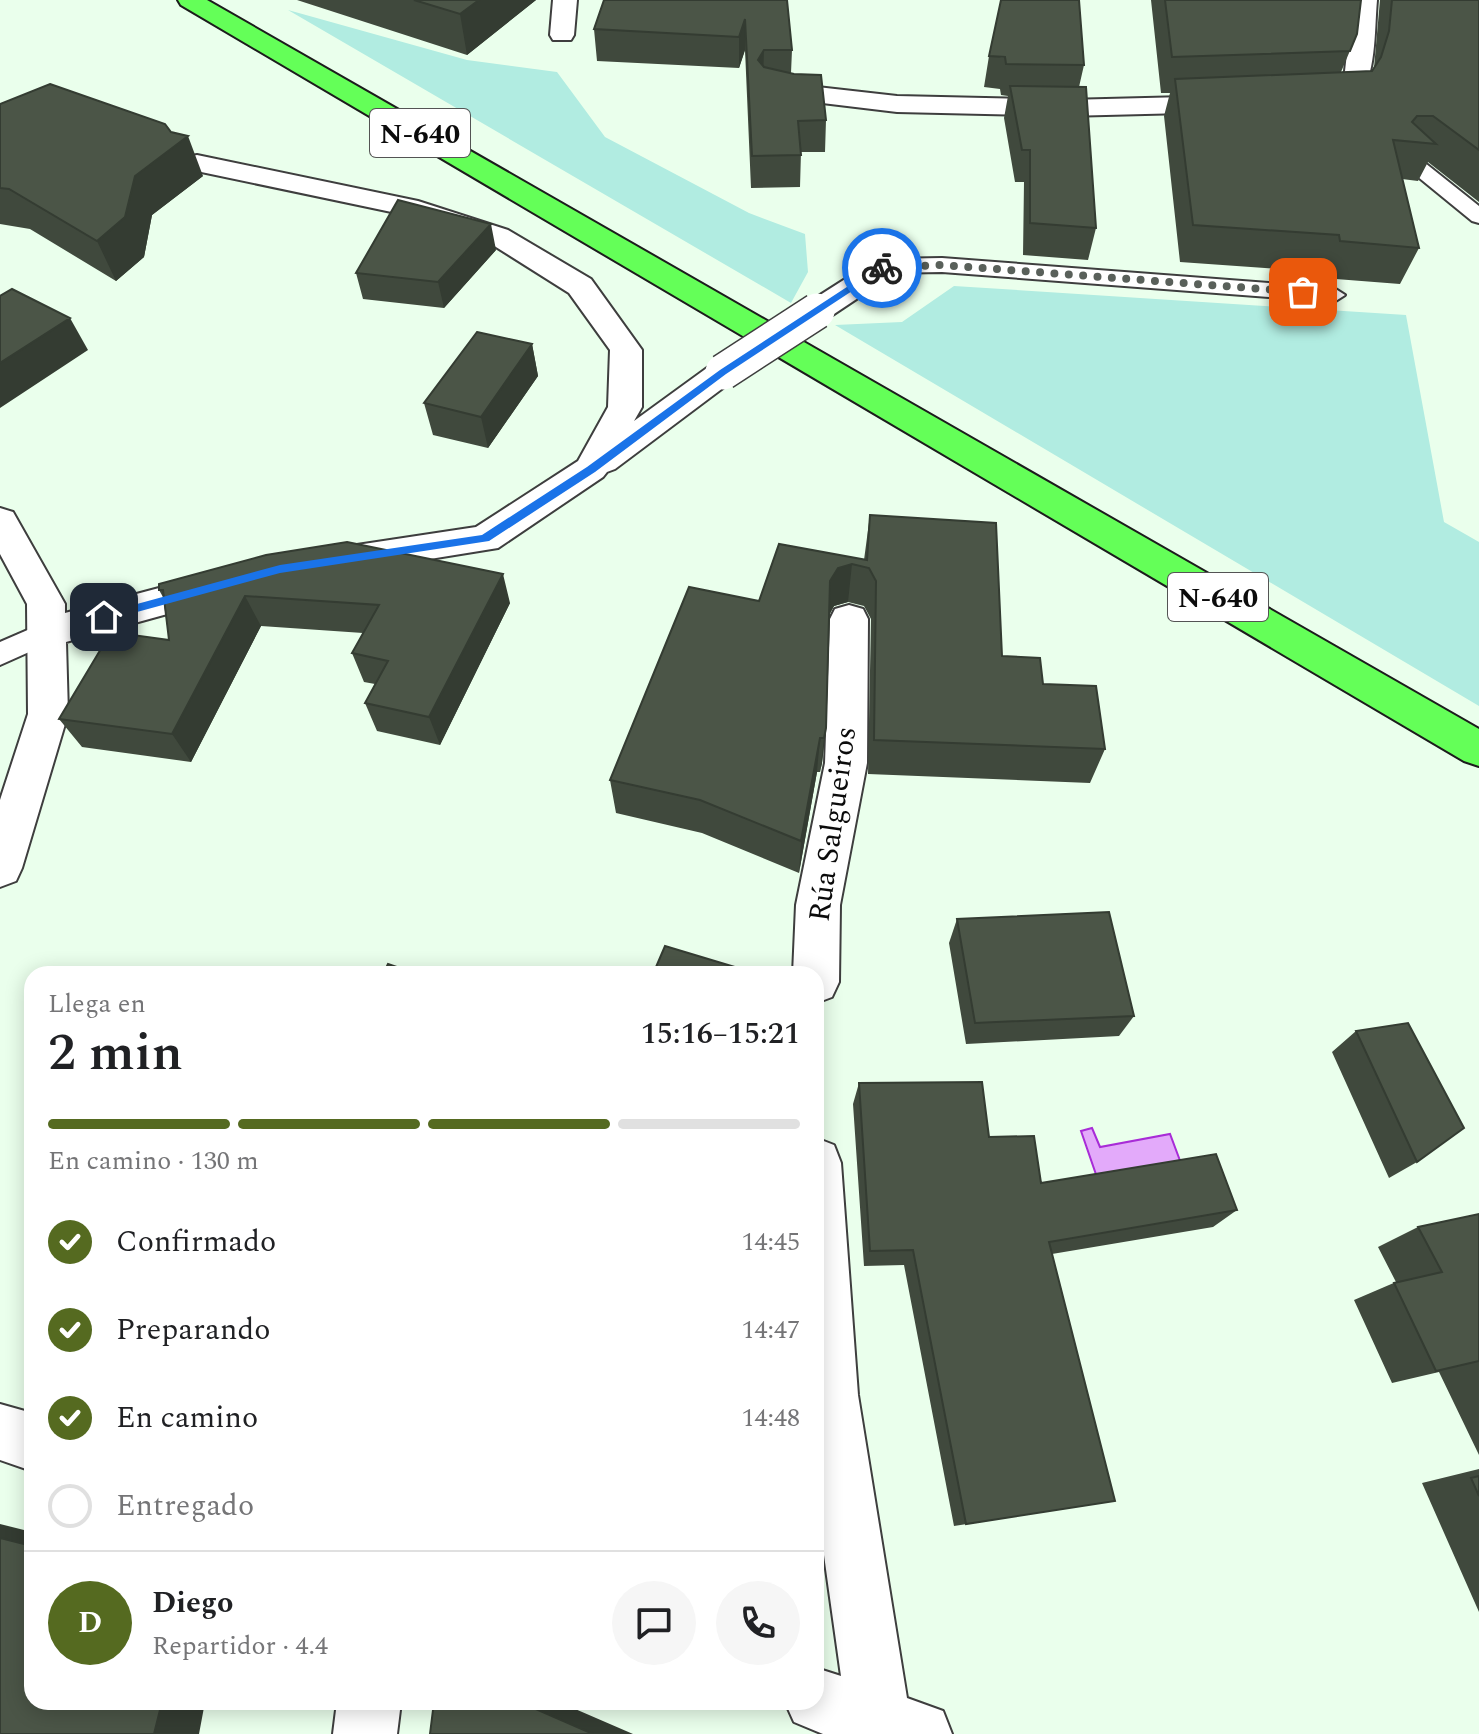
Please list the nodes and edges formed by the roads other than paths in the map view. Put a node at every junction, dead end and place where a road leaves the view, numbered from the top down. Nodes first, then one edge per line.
1 (190, 0) edge
2 (565, 0) edge
3 (1365, 0) edge
4 (562, 35) dead end
5 (773, 90) edge
6 (1292, 100) edge
7 (1249, 103) edge
8 (1408, 159) edge
9 (197, 163) dead end
10 (1479, 217) edge
11 (886, 266) joint
12 (1334, 295) dead end
13 (591, 469) junction
14 (0, 521) edge
15 (312, 564) edge
16 (251, 577) edge
17 (849, 619) dead end
18 (46, 633) junction
19 (0, 654) edge
20 (1479, 749) edge
21 (0, 868) edge
22 (816, 966) edge
23 (824, 1296) edge
24 (0, 1432) edge
25 (24, 1440) edge
26 (824, 1703) edge
27 (368, 1710) edge
28 (899, 1726) edge
29 (365, 1734) edge

1 - 20 highway, N-640
2 - 4 street
3 - 6 street
5 - 7 street
8 - 10 lane
9 - 13 street
11 - 12 lane
11 - 13 street, bridge
13 - 15 street
14 - 18 street
16 - 18 street
17 - 22 street, Rúa Salgueiros
18 - 19 lane
18 - 21 street
23 - 28 street
24 - 25 street
26 - 28 street
27 - 29 street

